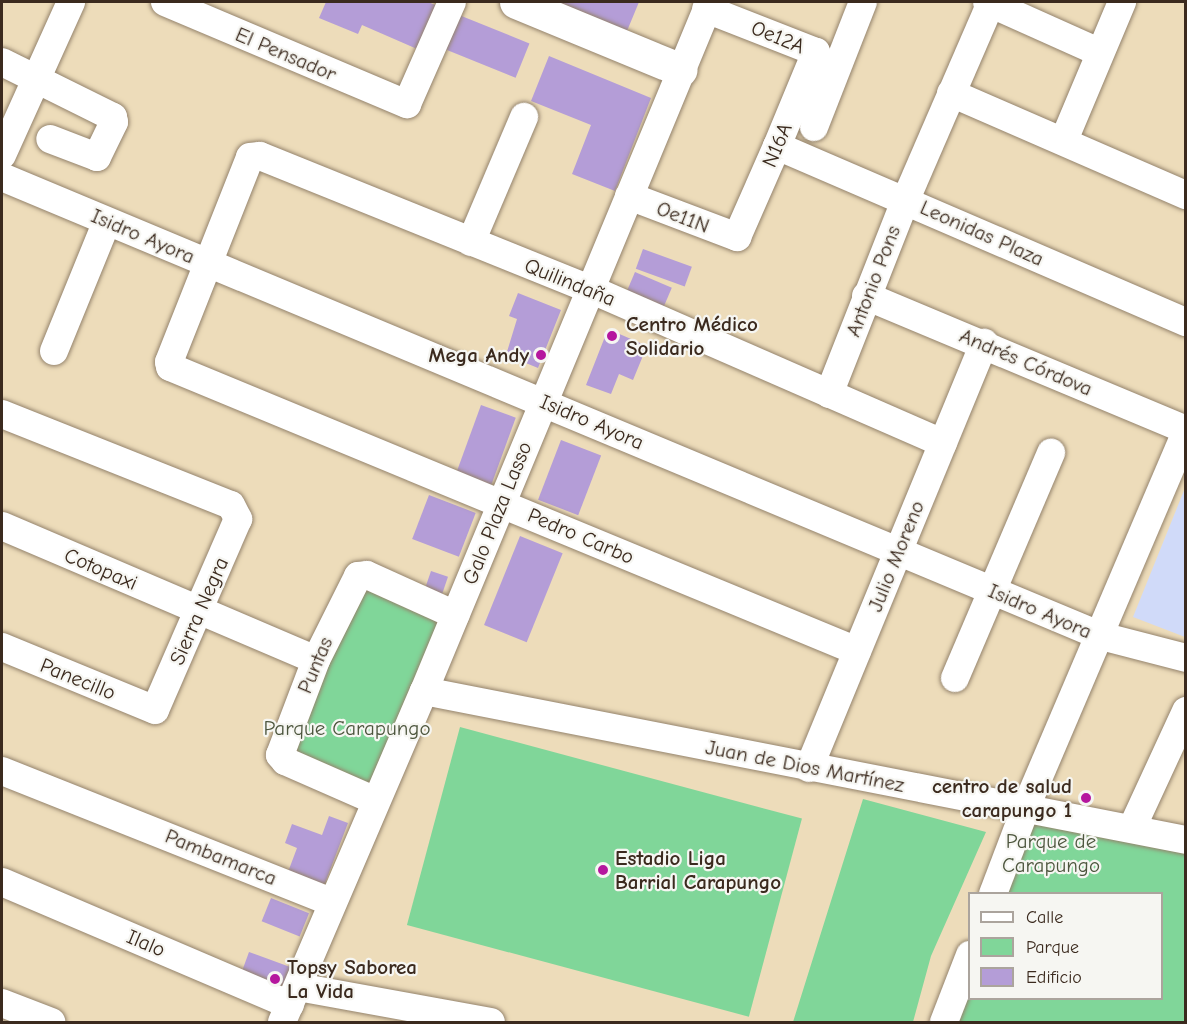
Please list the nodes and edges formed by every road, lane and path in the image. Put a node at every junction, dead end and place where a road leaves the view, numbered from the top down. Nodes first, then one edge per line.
1 (71, 2) edge
2 (165, 2) edge
3 (452, 2) edge
4 (516, 2) edge
5 (863, 2) edge
6 (989, 2) edge
7 (1122, 2) edge
8 (708, 5) edge
9 (816, 52) joint
10 (1099, 52) junction
11 (2, 62) edge
12 (681, 70) junction
13 (35, 77) junction
14 (951, 93) junction
15 (524, 117) dead end
16 (814, 127) dead end
17 (50, 139) dead end
18 (1064, 140) junction
19 (777, 147) junction
20 (2, 155) edge
21 (2, 177) edge
22 (1185, 195) edge
23 (629, 196) junction
24 (906, 199) junction
25 (107, 221) junction
26 (737, 237) joint
27 (471, 242) junction
28 (207, 263) junction
29 (590, 290) junction
30 (866, 296) junction
31 (1185, 322) edge
32 (984, 343) junction
33 (54, 351) dead end
34 (830, 394) junction
35 (544, 402) junction
36 (2, 414) edge
37 (1185, 430) edge
38 (943, 443) junction
39 (1051, 453) dead end
40 (501, 502) junction
41 (2, 526) edge
42 (898, 550) junction
43 (992, 591) junction
44 (200, 612) junction
45 (455, 615) junction
46 (1101, 636) junction
47 (2, 647) edge
48 (857, 651) junction
49 (1185, 658) edge
50 (316, 660) junction
51 (955, 678) dead end
52 (424, 691) junction
53 (155, 710) joint
54 (1185, 711) edge
55 (809, 768) junction
56 (2, 771) edge
57 (376, 801) junction
58 (1026, 807) junction
59 (1132, 828) junction
60 (1185, 840) edge
61 (2, 882) edge
62 (994, 892) edge
63 (332, 902) junction
64 (968, 958) edge
65 (290, 1005) edge
66 (15, 1013) edge
67 (448, 1018) edge
68 (51, 1023) edge
69 (490, 1023) edge
70 (944, 1023) edge

1 - 13 street
2 - 3 street, El Pensador
4 - 12 main road
5 - 16 street
6 - 10 street
6 - 14 street, Antonio Pons
7 - 10 street
8 - 9 street, Oe12A
8 - 12 street, Galo Plaza Lasso
9 - 19 street, N16A
10 - 18 street
11 - 13 street
12 - 23 street, Galo Plaza Lasso
13 - 17 street
13 - 20 street
14 - 18 street
14 - 24 street, Antonio Pons
15 - 27 street
18 - 22 street
19 - 24 street, Leonidas Plaza
19 - 26 street, N16A
21 - 25 street, Isidro Ayora
23 - 26 street, Oe11N
23 - 29 street, Galo Plaza Lasso
24 - 30 street, Antonio Pons
24 - 31 street, Leonidas Plaza
25 - 28 street, Isidro Ayora
25 - 33 street
27 - 28 street, Quilindaña
27 - 29 street, Quilindaña
28 - 35 street, Isidro Ayora
28 - 40 street, Pedro Carbo
29 - 34 street, Quilindaña
29 - 35 street, Galo Plaza Lasso
30 - 32 street, Andrés Córdova
30 - 34 street, Antonio Pons
32 - 37 street, Andrés Córdova
32 - 38 street, Julio Moreno
34 - 38 street, Quilindaña
35 - 40 street, Galo Plaza Lasso
35 - 42 street, Isidro Ayora
36 - 44 street, Sierra Negra
37 - 46 street
38 - 42 street, Julio Moreno
39 - 43 street
40 - 45 street, Galo Plaza Lasso
40 - 48 street, Pedro Carbo
41 - 44 street, Cotopaxi
42 - 43 street, Isidro Ayora
42 - 48 street, Julio Moreno
43 - 46 street, Isidro Ayora
43 - 51 street
44 - 50 street, Cotopaxi
44 - 53 street, Sierra Negra
45 - 50 street, Puntas
45 - 52 street, Galo Plaza Lasso
46 - 49 street, Isidro Ayora
46 - 58 street
47 - 53 street, Panecillo
48 - 55 street, Julio Moreno
50 - 57 street, Puntas
52 - 55 street, Juan de Dios Martínez
52 - 57 street, Galo Plaza Lasso
54 - 59 street
55 - 58 street, Juan de Dios Martínez
56 - 63 street, Pambamarca
57 - 63 street, Galo Plaza Lasso
58 - 59 street, Juan de Dios Martínez
58 - 62 street
59 - 60 street, Juan de Dios Martínez
61 - 65 street, Ilalo
63 - 65 street, Galo Plaza Lasso
64 - 70 street
65 - 67 street, Ilalo
66 - 68 street
67 - 69 street, Ilalo

